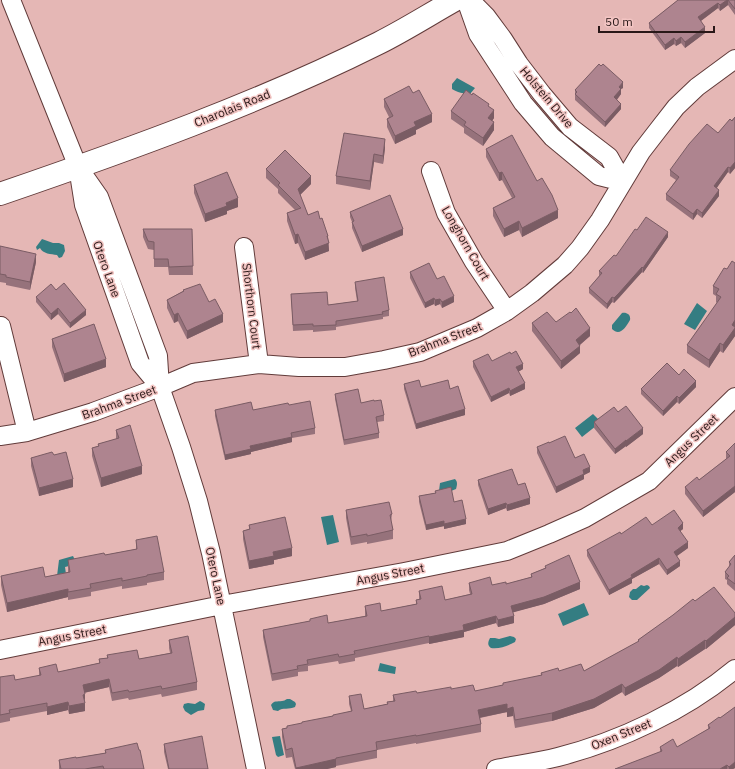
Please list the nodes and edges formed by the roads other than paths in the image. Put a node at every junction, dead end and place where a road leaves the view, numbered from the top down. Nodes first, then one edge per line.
1 (11, 0) edge
2 (455, 0) edge
3 (466, 0) edge
4 (470, 0) edge
5 (735, 59) edge
6 (78, 167) junction
7 (431, 171) dead end
8 (623, 182) junction
9 (0, 194) edge
10 (244, 247) dead end
11 (507, 311) junction
12 (2, 326) dead end
13 (259, 364) junction
14 (160, 387) junction
15 (735, 397) edge
16 (27, 432) junction
17 (0, 436) edge
18 (222, 605) junction
19 (0, 650) edge
20 (735, 669) edge
21 (256, 769) edge
22 (496, 769) edge

1 - 6 street, Otero Lane
2 - 6 street, Charolais Road
3 - 8 street, Holstein Drive
4 - 8 street, Holstein Drive
5 - 8 street, Brahma Street
6 - 9 street, Charolais Road
6 - 14 street, Otero Lane
7 - 11 street, Longhorn Court
8 - 11 street, Brahma Street
10 - 13 street, Shorthorn Court
11 - 13 street, Brahma Street
12 - 16 street
13 - 14 street, Brahma Street
14 - 16 street, Brahma Street
14 - 18 street, Otero Lane
15 - 18 street, Angus Street
16 - 17 street, Brahma Street
18 - 19 street, Angus Street
18 - 21 street, Otero Lane
20 - 22 street, Oxen Street

